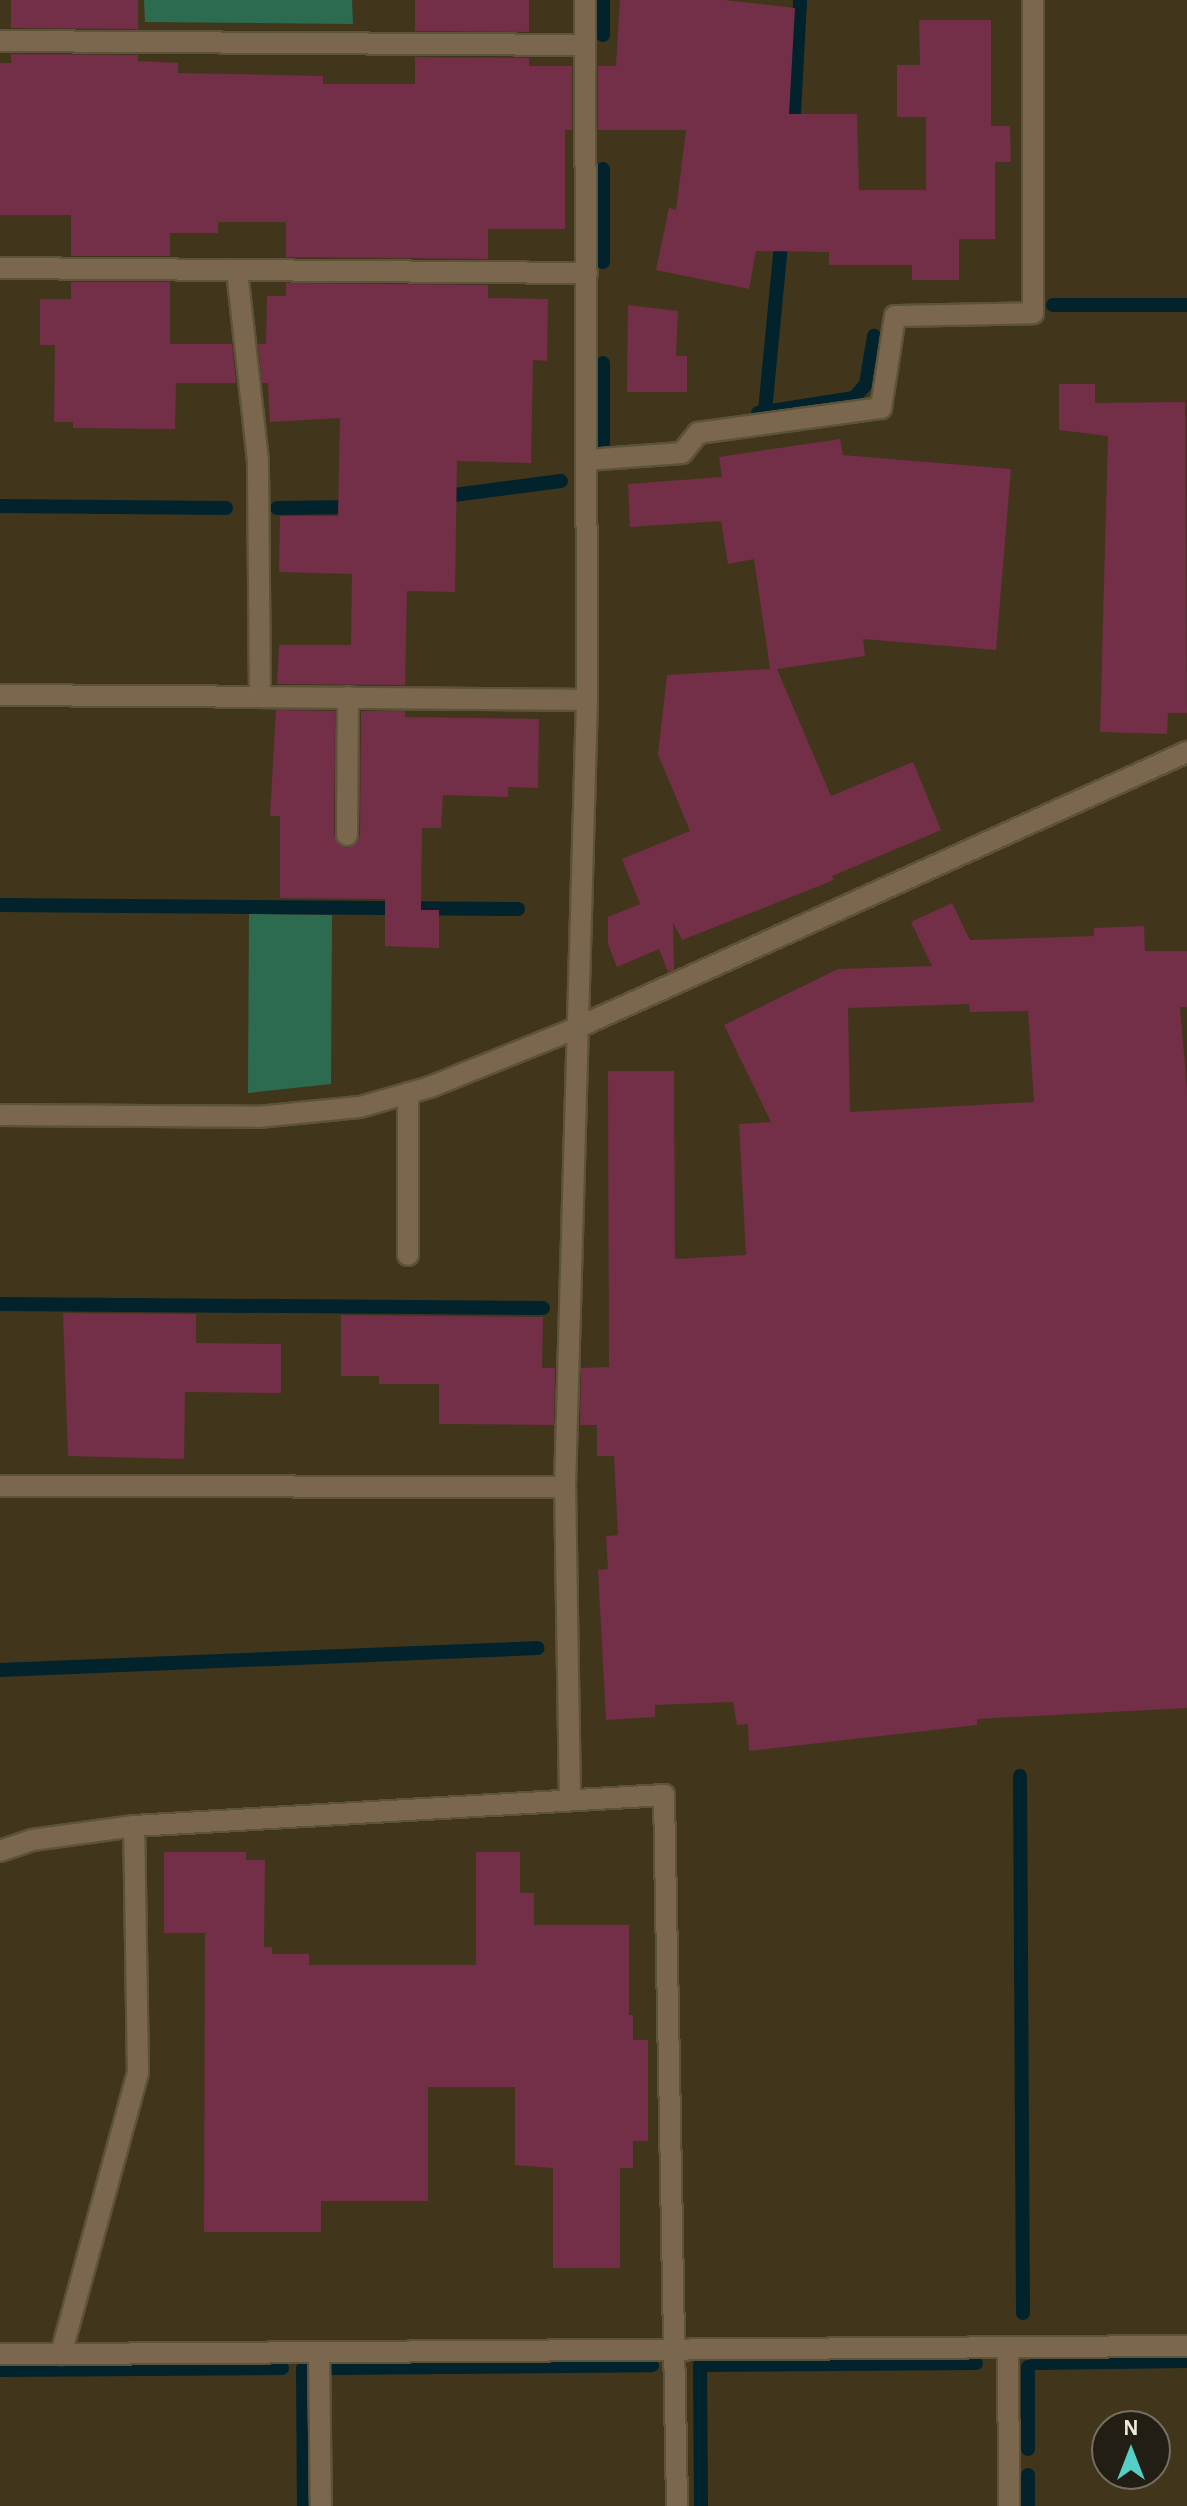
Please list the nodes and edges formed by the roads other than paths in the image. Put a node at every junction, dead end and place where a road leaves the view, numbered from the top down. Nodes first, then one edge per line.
1 (585, 0) edge
2 (1033, 0) edge
3 (0, 41) edge
4 (585, 45) junction
5 (0, 268) edge
6 (237, 270) junction
7 (587, 273) junction
8 (587, 460) junction
9 (0, 695) edge
10 (260, 697) junction
11 (348, 697) junction
12 (587, 700) junction
13 (1187, 752) edge
14 (347, 835) dead end
15 (574, 1029) junction
16 (408, 1093) junction
17 (0, 1115) edge
18 (408, 1255) dead end
19 (0, 1486) edge
20 (565, 1487) junction
21 (570, 1800) junction
22 (134, 1826) junction
23 (0, 1851) edge
24 (1187, 2346) edge
25 (1008, 2347) junction
26 (676, 2349) junction
27 (319, 2352) junction
28 (0, 2354) edge
29 (61, 2354) junction
30 (321, 2506) edge
31 (677, 2506) edge
32 (1009, 2506) edge

1 - 4 street
2 - 8 street
3 - 4 street
4 - 7 street
5 - 6 street
6 - 7 street
6 - 10 street
7 - 8 street
8 - 12 street
9 - 10 street
10 - 11 street
11 - 12 street
11 - 14 street
12 - 15 street
13 - 15 street
15 - 16 street
15 - 20 street
16 - 17 street
16 - 18 street
19 - 20 street
20 - 21 street
21 - 22 street
21 - 26 street
22 - 23 street
22 - 29 street
24 - 25 street
25 - 26 street
25 - 32 street
26 - 27 street
26 - 31 street
27 - 29 street
27 - 30 street
28 - 29 street

